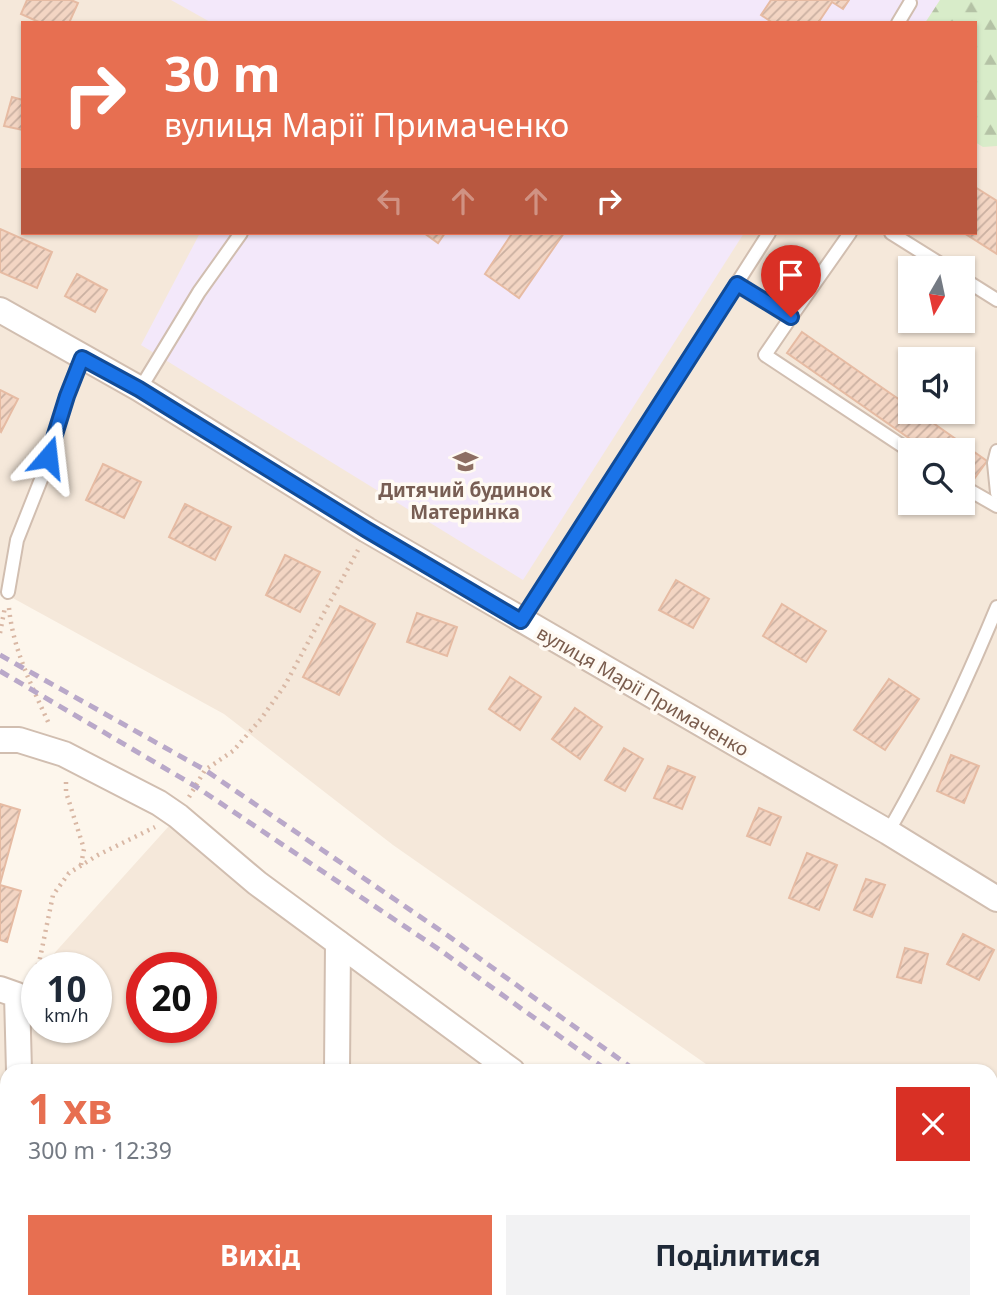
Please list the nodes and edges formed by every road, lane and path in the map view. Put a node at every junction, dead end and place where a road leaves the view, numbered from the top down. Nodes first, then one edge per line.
1 (910, 3) dead end
2 (899, 21) edge
3 (239, 235) edge
4 (768, 235) edge
5 (849, 235) edge
6 (894, 235) edge
7 (928, 256) edge
8 (737, 284) junction
9 (975, 286) edge
10 (997, 300) edge
11 (0, 310) edge
12 (791, 317) junction
13 (82, 358) junction
14 (139, 389) junction
15 (898, 443) edge
16 (997, 452) edge
17 (975, 493) edge
18 (997, 493) edge
19 (997, 506) edge
20 (367, 530) junction
21 (8, 592) dead end
22 (997, 607) edge
23 (521, 621) junction
24 (0, 740) edge
25 (178, 816) junction
26 (888, 832) junction
27 (997, 900) edge
28 (338, 943) junction
29 (8, 992) edge
30 (18, 1064) edge
31 (337, 1064) edge
32 (502, 1064) edge

1 - 2 lane
3 - 14 lane
4 - 8 lane
5 - 12 lane
6 - 7 lane
8 - 12 lane
8 - 23 lane
9 - 10 lane
11 - 13 street, вулиця Марії Примаченко
12 - 15 lane
13 - 14 street, вулиця Марії Примаченко
13 - 21 lane
14 - 20 street, вулиця Марії Примаченко
16 - 18 lane
17 - 19 lane
20 - 23 street, вулиця Марії Примаченко
20 - 25 path
22 - 26 lane
23 - 26 street, вулиця Марії Примаченко
24 - 25 street
25 - 28 street
25 - 29 path
26 - 27 street, вулиця Марії Примаченко
28 - 31 street
28 - 32 street
29 - 30 street

